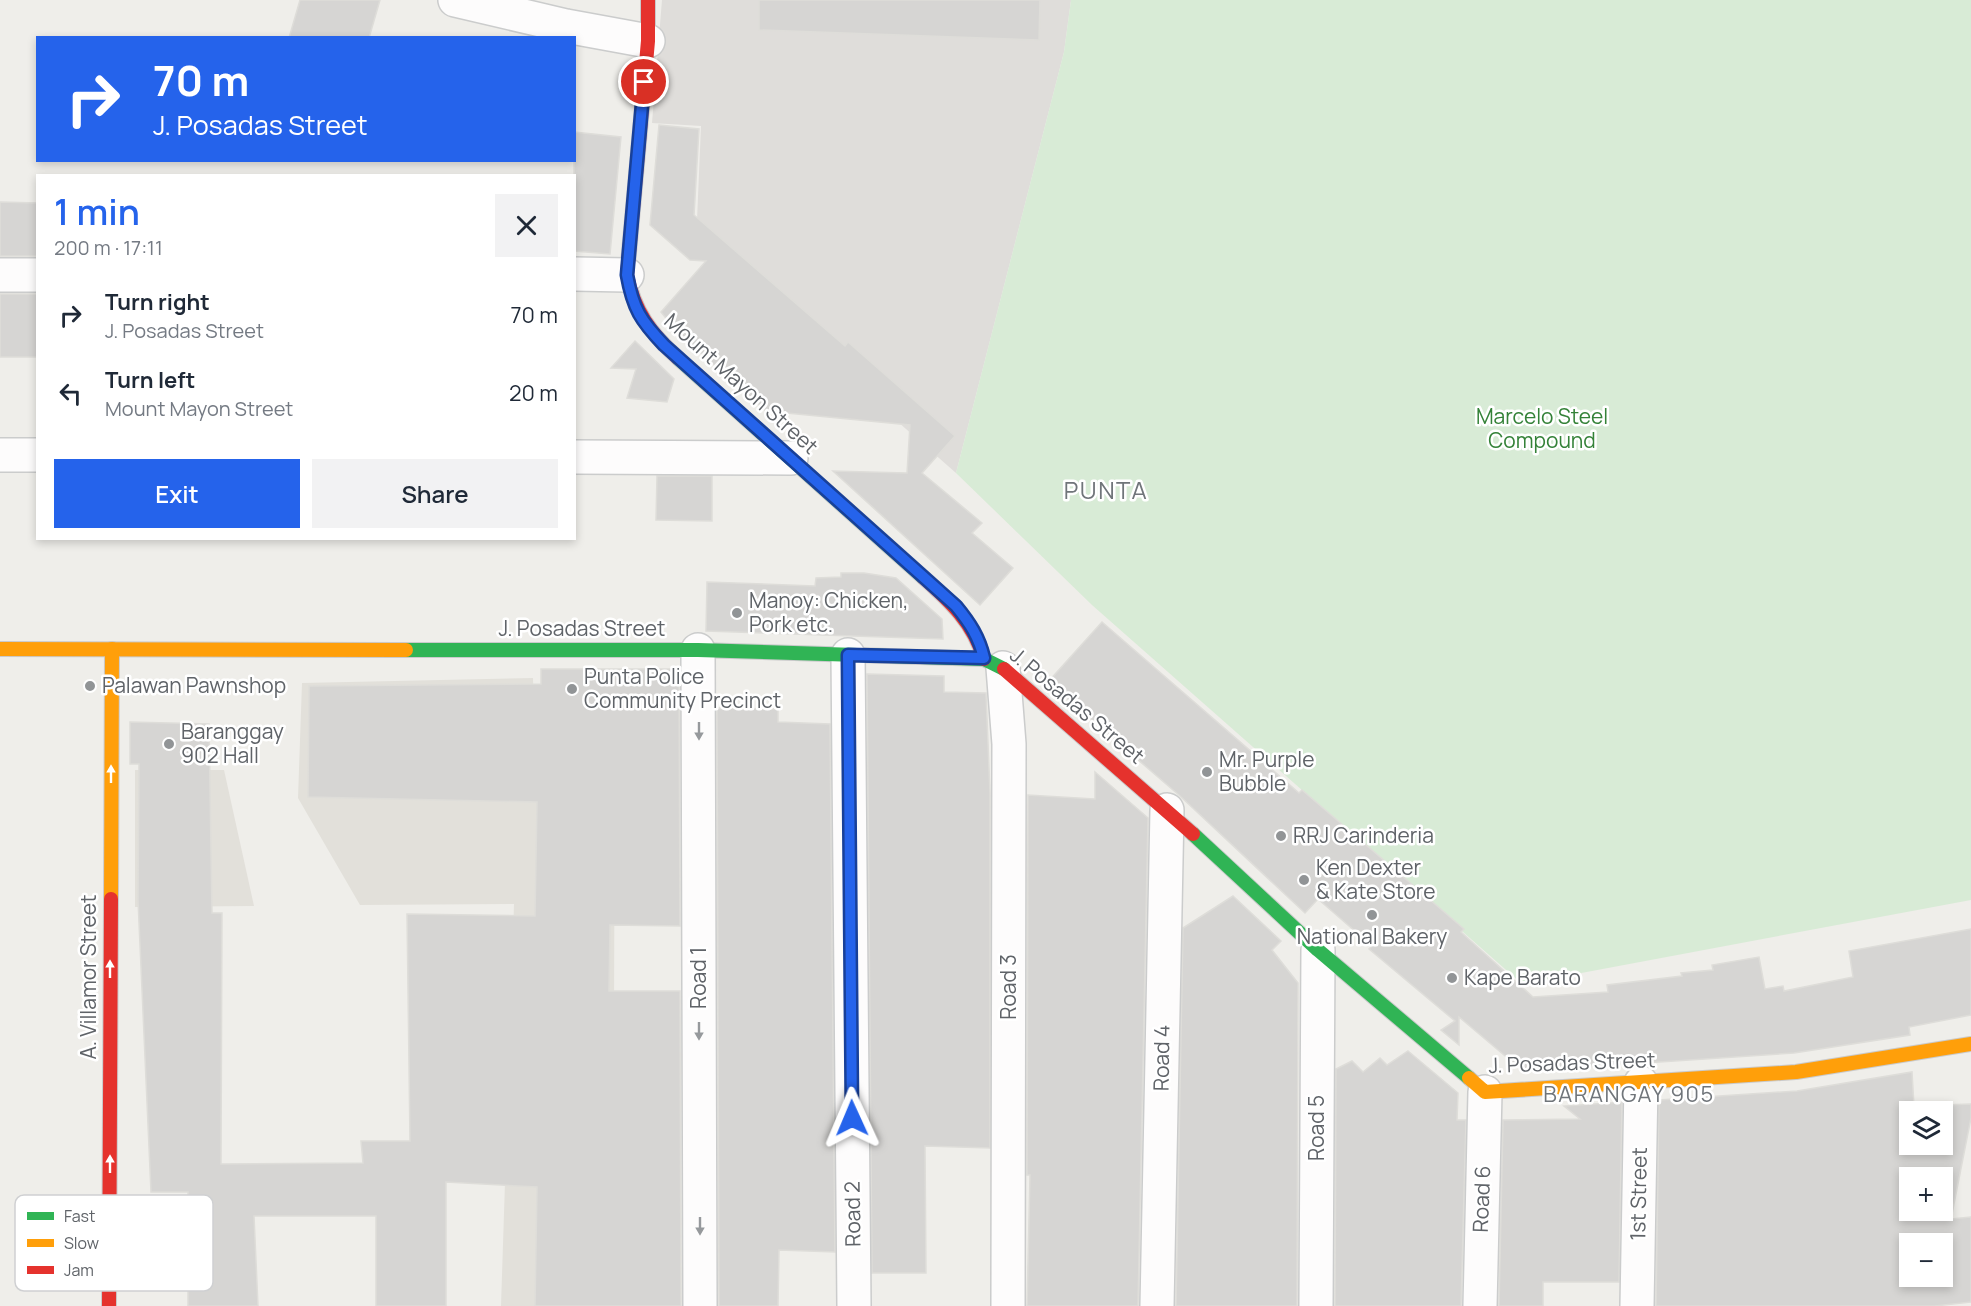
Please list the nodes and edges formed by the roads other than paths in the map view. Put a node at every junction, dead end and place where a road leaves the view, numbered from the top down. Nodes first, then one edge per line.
1 (455, 0) edge
2 (648, 0) edge
3 (648, 41) junction
4 (576, 274) edge
5 (0, 275) edge
6 (36, 275) edge
7 (627, 275) junction
8 (0, 455) edge
9 (36, 455) edge
10 (576, 457) edge
11 (791, 458) junction
12 (112, 648) junction
13 (0, 649) edge
14 (698, 650) junction
15 (848, 655) junction
16 (993, 663) junction
17 (1167, 810) junction
18 (1317, 950) junction
19 (1971, 1044) edge
20 (1641, 1083) junction
21 (1485, 1092) junction
22 (110, 1195) edge
23 (109, 1291) edge
24 (109, 1306) edge
25 (700, 1306) edge
26 (854, 1306) edge
27 (1008, 1306) edge
28 (1157, 1306) edge
29 (1316, 1306) edge
30 (1479, 1306) edge
31 (1637, 1306) edge

1 - 3 street
2 - 3 street, Mount Mayon Street
3 - 7 street, Mount Mayon Street
4 - 7 street
5 - 6 street
7 - 11 street, Mount Mayon Street
8 - 9 street
10 - 11 street
11 - 16 street, Mount Mayon Street
12 - 13 street, J. Posadas Street
12 - 14 street, J. Posadas Street
22 -> 12 street, A. Villamor Street
14 - 15 street, J. Posadas Street
14 -> 25 street, Road 1
15 - 16 street, J. Posadas Street
15 - 26 street, Road 2
16 - 17 street, J. Posadas Street
16 - 27 street, Road 3
17 - 18 street, J. Posadas Street
17 - 28 street, Road 4
18 - 21 street, J. Posadas Street
18 - 29 street, Road 5
19 - 20 street, J. Posadas Street
20 - 21 street, J. Posadas Street
20 - 31 street, 1st Street
21 - 30 street, Road 6
24 -> 23 street, A. Villamor Street

